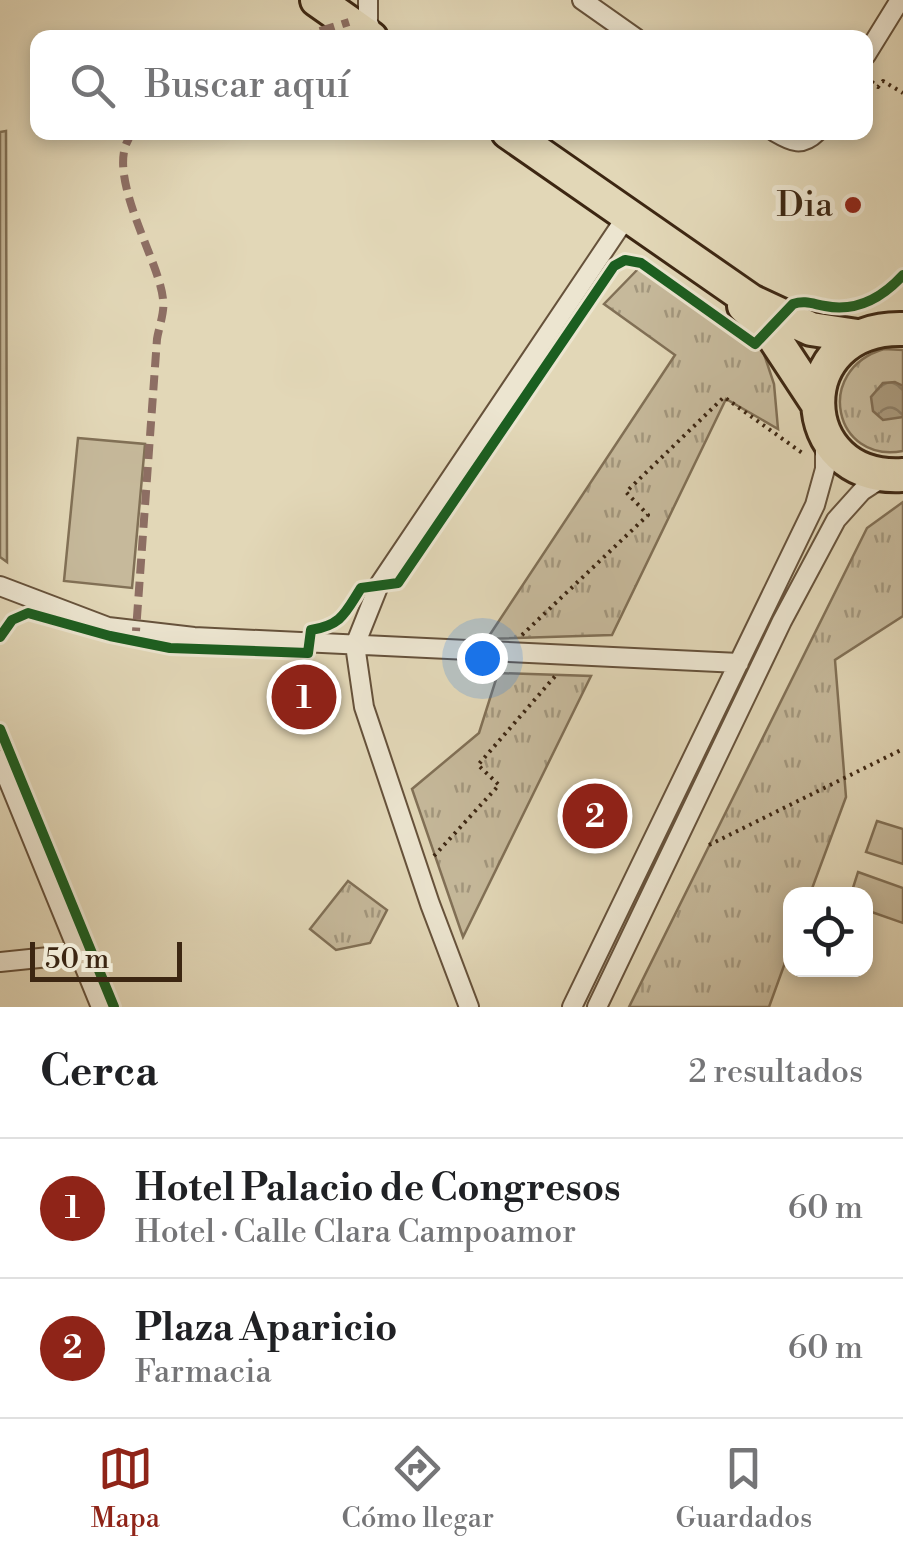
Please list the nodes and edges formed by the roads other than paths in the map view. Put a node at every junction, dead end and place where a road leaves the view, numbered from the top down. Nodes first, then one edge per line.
1 (368, 0) edge
2 (582, 0) edge
3 (900, 0) edge
4 (322, 2) edge
5 (361, 30) edge
6 (370, 30) edge
7 (625, 30) edge
8 (873, 44) edge
9 (519, 140) edge
10 (627, 216) junction
11 (716, 278) junction
12 (903, 329) edge
13 (857, 336) junction
14 (817, 402) junction
15 (825, 435) junction
16 (894, 476) edge
17 (0, 586) edge
18 (355, 645) junction
19 (739, 663) junction
20 (0, 760) edge
21 (78, 954) junction
22 (0, 962) edge
23 (101, 1007) edge
24 (469, 1007) edge
25 (572, 1007) edge
26 (598, 1007) edge

1 - 6 street
2 - 7 street
3 - 8 street
4 - 5 highway
9 - 10 highway
10 - 11 highway
10 - 18 street
11 - 13 highway
11 - 14 highway
12 - 13 highway
13 - 14 highway
14 - 15 highway
15 - 16 highway
15 - 19 street
16 - 26 street
17 - 18 street
18 - 19 street
18 - 24 street
19 - 25 street
20 - 21 street
21 - 22 street
21 - 23 street

